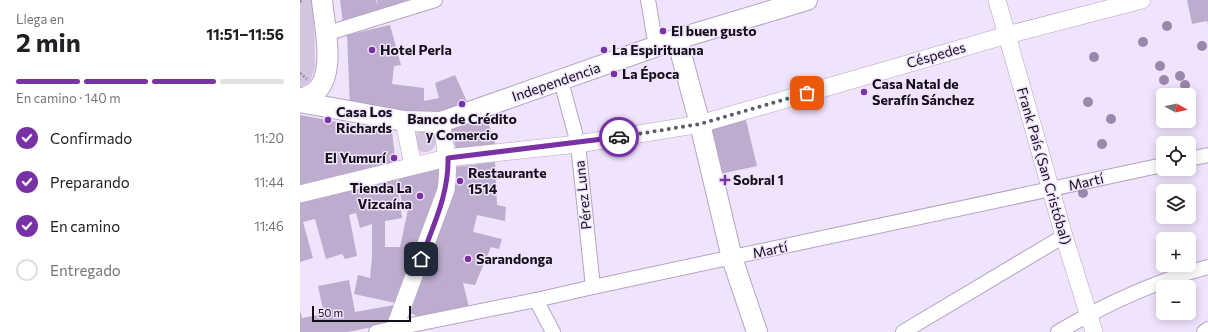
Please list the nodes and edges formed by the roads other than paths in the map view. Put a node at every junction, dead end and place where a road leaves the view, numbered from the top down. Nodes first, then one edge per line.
1 (322, 0) edge
2 (435, 0) edge
3 (648, 0) edge
4 (807, 0) edge
5 (997, 0) edge
6 (1142, 0) edge
7 (325, 34) junction
8 (1007, 35) junction
9 (677, 39) junction
10 (656, 47) junction
11 (561, 80) junction
12 (300, 99) edge
13 (300, 102) edge
14 (404, 121) junction
15 (441, 122) junction
16 (700, 124) junction
17 (578, 144) junction
18 (1208, 155) edge
19 (448, 158) junction
20 (1196, 158) edge
21 (413, 166) junction
22 (1156, 167) edge
23 (1052, 190) junction
24 (300, 194) edge
25 (1064, 236) junction
26 (732, 258) junction
27 (1208, 267) edge
28 (593, 287) junction
29 (536, 300) junction
30 (1088, 315) junction
31 (1208, 329) edge
32 (394, 330) edge
33 (376, 332) edge
34 (553, 332) edge
35 (757, 332) edge
36 (903, 332) edge
37 (1058, 332) edge
38 (1094, 332) edge
39 (1204, 332) edge

1 - 7 main road
2 - 7 street
3 - 10 street
4 - 9 main road, Independencia
5 - 8 street, Frank País (San Cristóbal)
6 - 8 street, Céspedes
7 - 12 main road
8 - 16 street, Céspedes
8 - 23 street, Frank País (San Cristóbal)
9 - 10 main road, Independencia
9 - 16 main road
10 - 11 main road, Independencia
11 - 15 main road, Independencia
11 - 17 street, Pérez Luna
13 - 14 main road, Independencia
14 - 15 main road, Independencia
14 - 21 street
15 - 19 street
16 - 17 street, Céspedes
16 - 26 main road
17 - 19 street, Céspedes
17 - 28 street, Pérez Luna
18 - 20 street
19 - 21 street, Céspedes
19 - 32 street
21 - 24 street, Céspedes
22 - 23 street, Martí
23 - 25 street, Frank País (San Cristóbal)
23 - 26 street, Martí
25 - 30 street, Frank País (San Cristóbal)
25 - 36 street
26 - 28 street, Martí
26 - 35 main road
27 - 30 street
28 - 29 street, Martí
29 - 32 street, Martí
29 - 34 street
30 - 37 street
30 - 38 street, Frank País (San Cristóbal)
31 - 39 street
32 - 33 street, Martí

